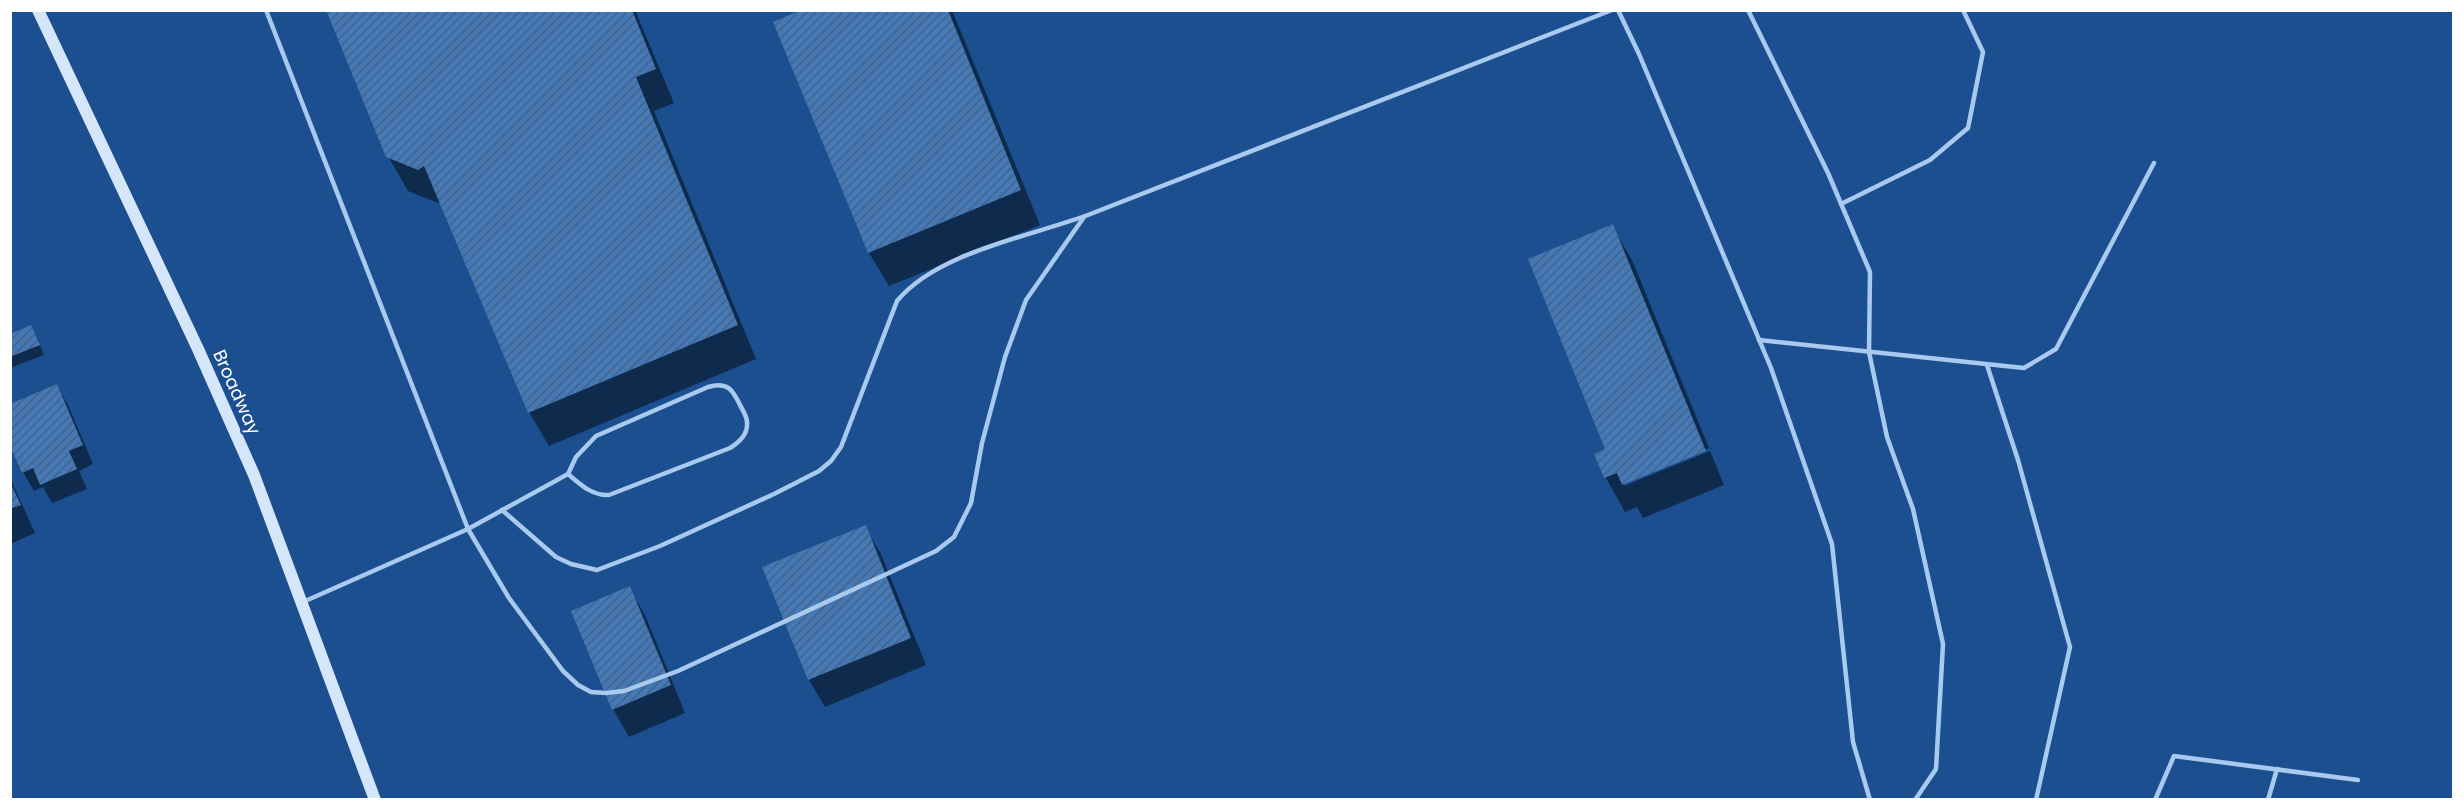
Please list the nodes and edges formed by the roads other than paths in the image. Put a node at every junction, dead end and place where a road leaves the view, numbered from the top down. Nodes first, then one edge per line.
1 (38, 10) edge
2 (266, 10) edge
3 (1612, 10) edge
4 (1618, 10) edge
5 (1748, 10) edge
6 (1963, 10) edge
7 (2154, 163) dead end
8 (1841, 204) junction
9 (1084, 217) junction
10 (1759, 340) junction
11 (1869, 352) junction
12 (1986, 365) junction
13 (568, 474) junction
14 (502, 510) junction
15 (468, 529) junction
16 (303, 602) junction
17 (2277, 769) junction
18 (2358, 780) dead end
19 (375, 800) edge
20 (1870, 800) edge
21 (1915, 800) edge
22 (2036, 800) edge
23 (2155, 800) edge
24 (2268, 800) edge

1 - 16 street, Broadway
2 - 15 lane
3 - 9 lane
4 - 10 lane
5 - 8 lane
6 - 8 lane
7 - 12 lane
8 - 11 lane
9 - 14 lane
9 - 15 lane
10 - 11 lane
10 - 20 lane
11 - 12 lane
11 - 21 lane
12 - 22 lane
13 - 13 lane
13 - 14 lane
14 - 15 lane
15 - 16 lane
16 - 19 street, Broadway
17 - 18 lane
17 - 23 lane
17 - 24 lane

